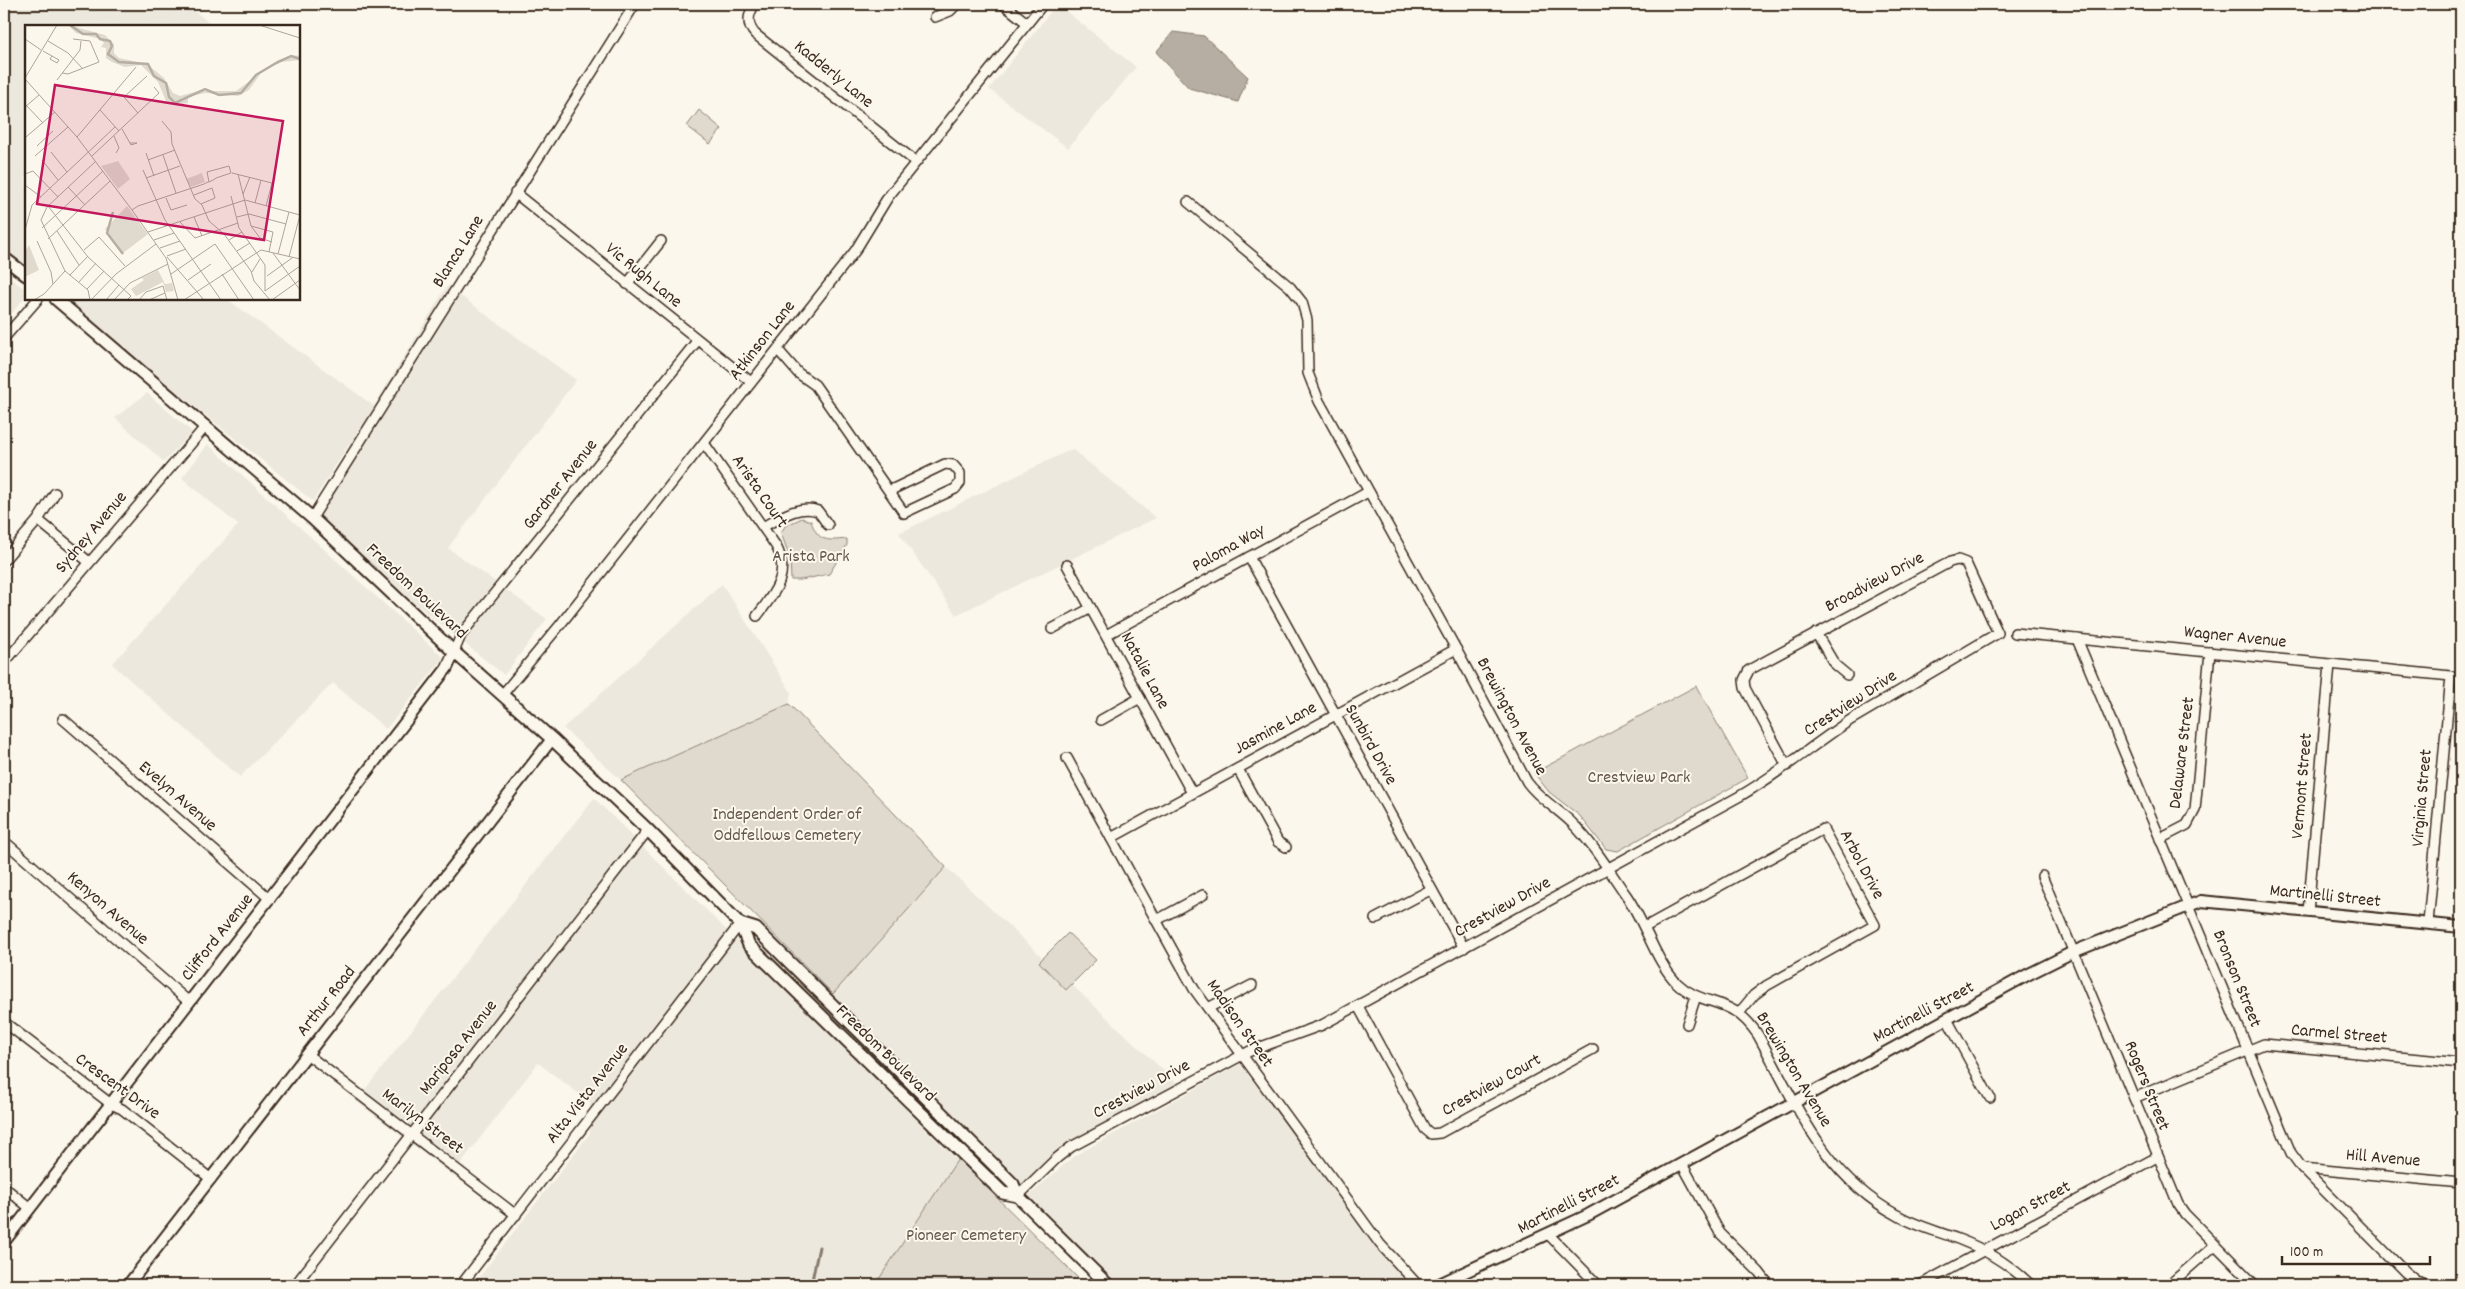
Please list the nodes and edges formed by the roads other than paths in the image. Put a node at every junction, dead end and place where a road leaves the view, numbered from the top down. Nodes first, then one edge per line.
1 (635, 4) edge
2 (755, 4) edge
3 (957, 4) edge
4 (1003, 4) edge
5 (1043, 4) edge
6 (935, 18) dead end
7 (1027, 23) junction
8 (916, 162) junction
9 (514, 193) junction
10 (1188, 202) dead end
11 (661, 241) dead end
12 (4, 258) edge
13 (25, 274) edge
14 (627, 284) junction
15 (37, 300) edge
16 (57, 300) edge
17 (4, 338) edge
18 (697, 341) junction
19 (778, 350) junction
20 (751, 382) junction
21 (206, 426) junction
22 (704, 443) junction
23 (889, 491) junction
24 (1368, 492) junction
25 (55, 493) dead end
26 (312, 518) junction
27 (38, 520) junction
28 (828, 525) dead end
29 (764, 527) junction
30 (1248, 557) junction
31 (4, 560) edge
32 (89, 562) junction
33 (1067, 565) dead end
34 (1091, 608) junction
35 (757, 616) dead end
36 (1052, 629) dead end
37 (1816, 632) junction
38 (1998, 633) joint
39 (2015, 633) dead end
40 (1106, 635) junction
41 (2077, 639) junction
42 (1456, 648) junction
43 (454, 652) junction
44 (2210, 652) junction
45 (4, 663) edge
46 (2330, 664) junction
47 (1847, 675) dead end
48 (2451, 676) joint
49 (502, 695) junction
50 (1140, 698) junction
51 (1335, 715) junction
52 (63, 720) dead end
53 (1101, 720) dead end
54 (552, 739) junction
55 (1067, 758) dead end
56 (1787, 766) junction
57 (1238, 769) junction
58 (1192, 793) junction
59 (648, 830) junction
60 (1111, 838) junction
61 (2160, 839) junction
62 (4, 841) edge
63 (1286, 847) dead end
64 (1607, 869) junction
65 (2042, 876) dead end
66 (1430, 890) junction
67 (1203, 895) dead end
68 (270, 899) junction
69 (2188, 906) junction
70 (2308, 912) junction
71 (1375, 919) dead end
72 (1157, 920) junction
73 (2428, 923) junction
74 (740, 924) junction
75 (2461, 926) edge
76 (1645, 927) junction
77 (1464, 948) junction
78 (2073, 952) junction
79 (1252, 985) dead end
80 (1696, 996) junction
81 (189, 1002) junction
82 (1358, 1006) junction
83 (1208, 1008) junction
84 (1739, 1013) junction
85 (1947, 1019) junction
86 (4, 1022) edge
87 (1687, 1024) dead end
88 (1593, 1049) dead end
89 (2248, 1050) junction
90 (308, 1055) junction
91 (1241, 1055) junction
92 (2461, 1062) edge
93 (1990, 1098) dead end
94 (2134, 1098) junction
95 (1794, 1102) junction
96 (111, 1104) junction
97 (412, 1135) junction
98 (2157, 1157) junction
99 (1682, 1164) junction
100 (2302, 1168) junction
101 (211, 1179) junction
102 (2461, 1182) edge
103 (4, 1187) edge
104 (1018, 1196) junction
105 (30, 1208) junction
106 (516, 1215) junction
107 (1549, 1235) junction
108 (4, 1242) edge
109 (2215, 1245) junction
110 (1984, 1250) junction
111 (128, 1285) edge
112 (295, 1285) edge
113 (461, 1285) edge
114 (1108, 1285) edge
115 (1418, 1285) edge
116 (1437, 1285) edge
117 (1598, 1285) edge
118 (1769, 1285) edge
119 (1920, 1285) edge
120 (2031, 1285) edge
121 (2169, 1285) edge
122 (2255, 1285) edge
123 (2429, 1285) edge

1 - 9 street, Blanca Lane
2 - 8 street, Kadderly Lane
3 - 6 street
4 - 7 street
5 - 7 street, Atkinson Lane
7 - 8 street, Atkinson Lane
8 - 19 street, Atkinson Lane
9 - 14 street, Vic Rugh Lane
9 - 26 street, Blanca Lane
10 - 24 street, Brewington Avenue
11 - 14 street
12 - 13 main road
14 - 18 street, Vic Rugh Lane
15 - 17 street
16 - 21 main road, Freedom Boulevard
18 - 20 street, Vic Rugh Lane
18 - 43 street, Gardner Avenue
19 - 20 street, Atkinson Lane
19 - 23 street
20 - 22 street, Atkinson Lane
21 - 26 main road, Freedom Boulevard
21 - 32 street, Sydney Avenue
22 - 29 street, Arista Court
22 - 49 street, Atkinson Lane
23 - 23 street
24 - 30 street, Paloma Way
24 - 42 street, Brewington Avenue
25 - 27 street
26 - 43 main road, Freedom Boulevard
27 - 31 street
27 - 32 street
28 - 29 street
29 - 35 street, Arista Court
30 - 40 street, Paloma Way
30 - 51 street, Sunbird Drive
32 - 45 street, Sydney Avenue
33 - 34 street, Natalie Lane
34 - 36 street
34 - 40 street, Natalie Lane
37 - 38 street, Broadview Drive
37 - 47 street
37 - 56 street, Broadview Drive
38 - 56 street, Crestview Drive
39 - 41 street, Wagner Avenue
40 - 50 street, Natalie Lane
41 - 44 street, Wagner Avenue
41 - 61 street, Bronson Street
42 - 51 street, Jasmine Lane
42 - 64 street, Brewington Avenue
43 - 49 main road, Freedom Boulevard
43 - 68 street, Clifford Avenue
44 - 46 street, Wagner Avenue
44 - 61 street, Delaware Street
46 - 48 street, Wagner Avenue
46 - 70 street, Vermont Street
48 - 73 street, Virginia Street
49 - 54 main road, Freedom Boulevard
50 - 53 street
50 - 58 street, Natalie Lane
51 - 57 street, Jasmine Lane
51 - 66 street, Sunbird Drive
52 - 68 street, Evelyn Avenue
54 - 59 main road, Freedom Boulevard
54 - 90 street, Arthur Road
55 - 60 street, Madison Street
56 - 64 street, Crestview Drive
57 - 58 street, Jasmine Lane
57 - 63 street
58 - 60 street, Jasmine Lane
59 - 74 main road, Freedom Boulevard
59 - 97 street, Mariposa Avenue
60 - 72 street, Madison Street
61 - 69 street, Bronson Street
62 - 81 street, Kenyon Avenue
64 - 76 street, Brewington Avenue
64 - 77 street, Crestview Drive
65 - 78 street, Rogers Street
66 - 71 street
66 - 77 street, Sunbird Drive
67 - 72 street
68 - 81 street, Clifford Avenue
69 - 70 street, Martinelli Street
69 - 78 street, Martinelli Street
69 - 89 street, Bronson Street
70 - 73 street, Martinelli Street
72 - 83 street, Madison Street
73 - 75 street, Martinelli Street
74 - 104 main road, Freedom Boulevard
74 - 104 main road, Freedom Boulevard
74 - 106 street, Alta Vista Avenue
76 - 80 street, Brewington Avenue
76 - 84 street, Arbol Drive
77 - 82 street, Crestview Drive
78 - 85 street, Martinelli Street
78 - 94 street, Rogers Street
79 - 83 street
80 - 84 street, Brewington Avenue
80 - 87 street
81 - 96 street, Clifford Avenue
82 - 88 street, Crestview Court
82 - 91 street, Crestview Drive
83 - 91 street, Madison Street
84 - 95 street, Brewington Avenue
85 - 93 street
85 - 95 street, Martinelli Street
86 - 96 street, Crescent Drive
89 - 92 street, Carmel Street
89 - 94 street, Carmel Street
89 - 100 street, Bronson Street
90 - 97 street, Marilyn Street
90 - 101 street, Arthur Road
91 - 104 street, Crestview Drive
91 - 115 street, Madison Street
94 - 98 street, Rogers Street
95 - 99 street, Martinelli Street
95 - 110 street, Brewington Avenue
96 - 101 street, Crescent Drive
96 - 105 street, Clifford Avenue
97 - 106 street, Marilyn Street
97 - 112 street, Mariposa Avenue
98 - 109 street, Rogers Street
98 - 110 street, Logan Street
99 - 107 street, Martinelli Street
99 - 118 street
100 - 102 street, Hill Avenue
100 - 123 street, Bronson Street
101 - 111 street, Arthur Road
103 - 105 street
104 - 114 main road, Freedom Boulevard
105 - 108 street, Clifford Avenue
106 - 113 street, Alta Vista Avenue
107 - 116 street, Martinelli Street
107 - 117 street
109 - 121 street
109 - 122 street, Rogers Street
110 - 119 street, Logan Street
110 - 120 street, Brewington Avenue

